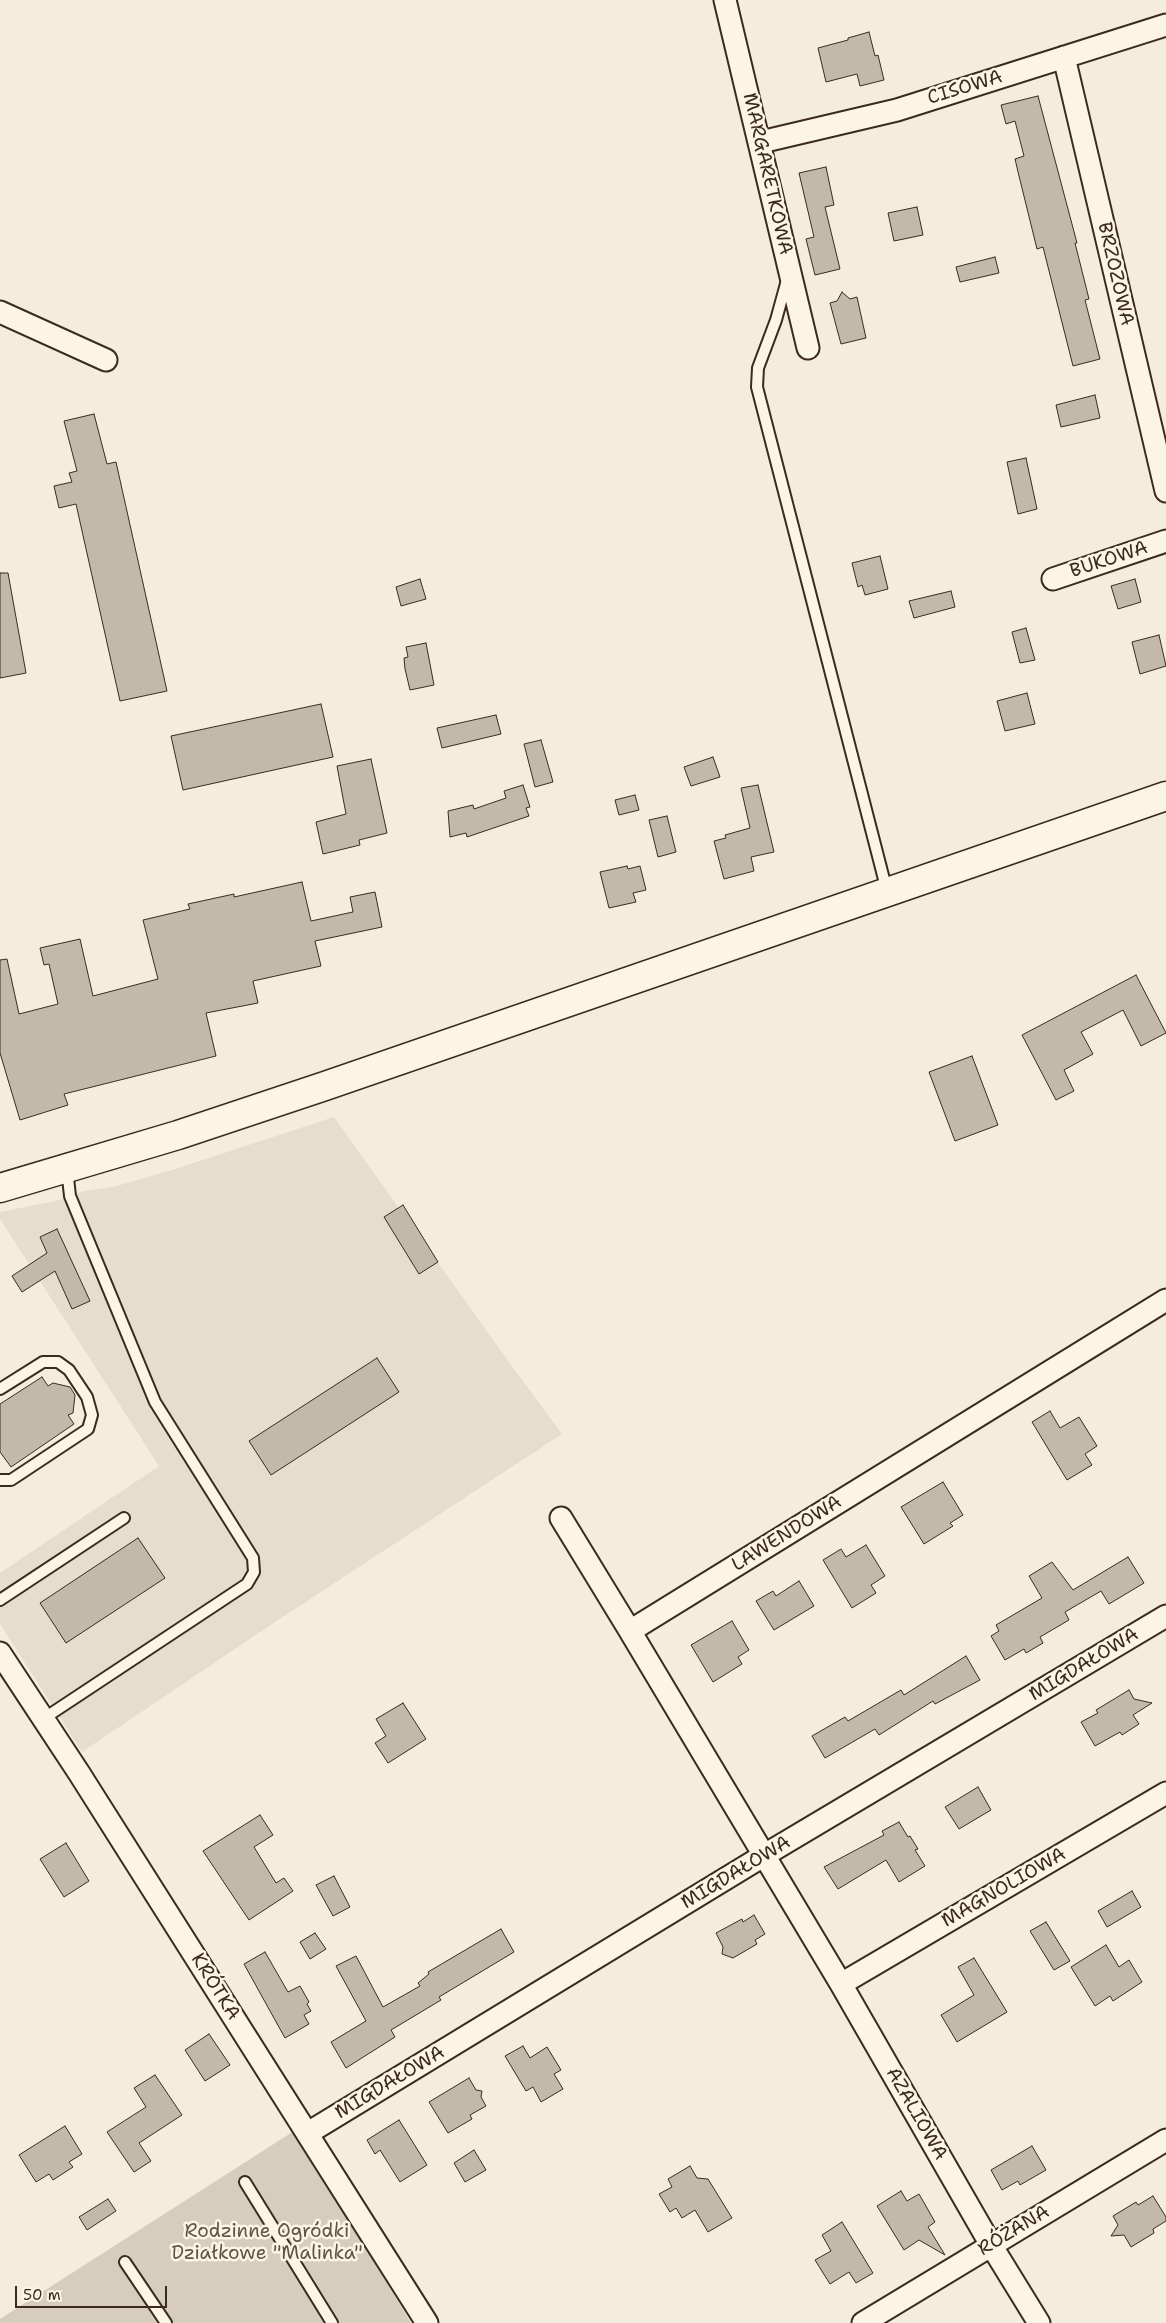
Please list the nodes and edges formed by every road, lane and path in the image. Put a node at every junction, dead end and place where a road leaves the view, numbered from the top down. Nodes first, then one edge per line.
1 (726, 0) edge
2 (1166, 25) edge
3 (1064, 57) junction
4 (760, 142) junction
5 (790, 268) junction
6 (0, 312) edge
7 (808, 348) dead end
8 (106, 360) dead end
9 (1165, 483) edge
10 (1166, 541) edge
11 (1053, 579) dead end
12 (1166, 796) edge
13 (888, 892) junction
14 (67, 1169) junction
15 (0, 1188) edge
16 (1166, 1300) edge
17 (0, 1389) edge
18 (0, 1480) edge
19 (124, 1518) dead end
20 (561, 1518) dead end
21 (0, 1600) edge
22 (1166, 1616) edge
23 (630, 1631) junction
24 (0, 1653) edge
25 (44, 1719) junction
26 (1166, 1793) edge
27 (763, 1856) junction
28 (841, 1984) junction
29 (308, 2133) junction
30 (1166, 2140) edge
31 (245, 2182) dead end
32 (991, 2245) junction
33 (125, 2262) dead end
34 (166, 2323) edge
35 (332, 2323) edge
36 (427, 2323) edge
37 (863, 2323) edge
38 (1039, 2323) edge

1 - 4 street, MARGARETKOWA
2 - 3 street, CISOWA
3 - 4 street, CISOWA
3 - 9 street, BRZOZOWA
4 - 5 street, MARGARETKOWA
5 - 7 street, MARGARETKOWA
5 - 13 lane
6 - 8 street
10 - 11 street, BUKOWA
12 - 13 main road
13 - 14 main road
14 - 15 main road
14 - 25 lane
16 - 23 street, LAWENDOWA
17 - 18 lane
19 - 21 lane
20 - 23 street
22 - 27 street, MIGDAŁOWA
23 - 27 street
24 - 25 street, KRÓTKA
25 - 29 street, KRÓTKA
26 - 28 street, MAGNOLIOWA
27 - 28 street, AZALIOWA
27 - 29 street, MIGDAŁOWA
28 - 32 street, AZALIOWA
29 - 36 street, KRÓTKA
30 - 32 street, RÓŻANA
31 - 35 lane
32 - 37 street, RÓŻANA
32 - 38 street, AZALIOWA
33 - 34 lane

